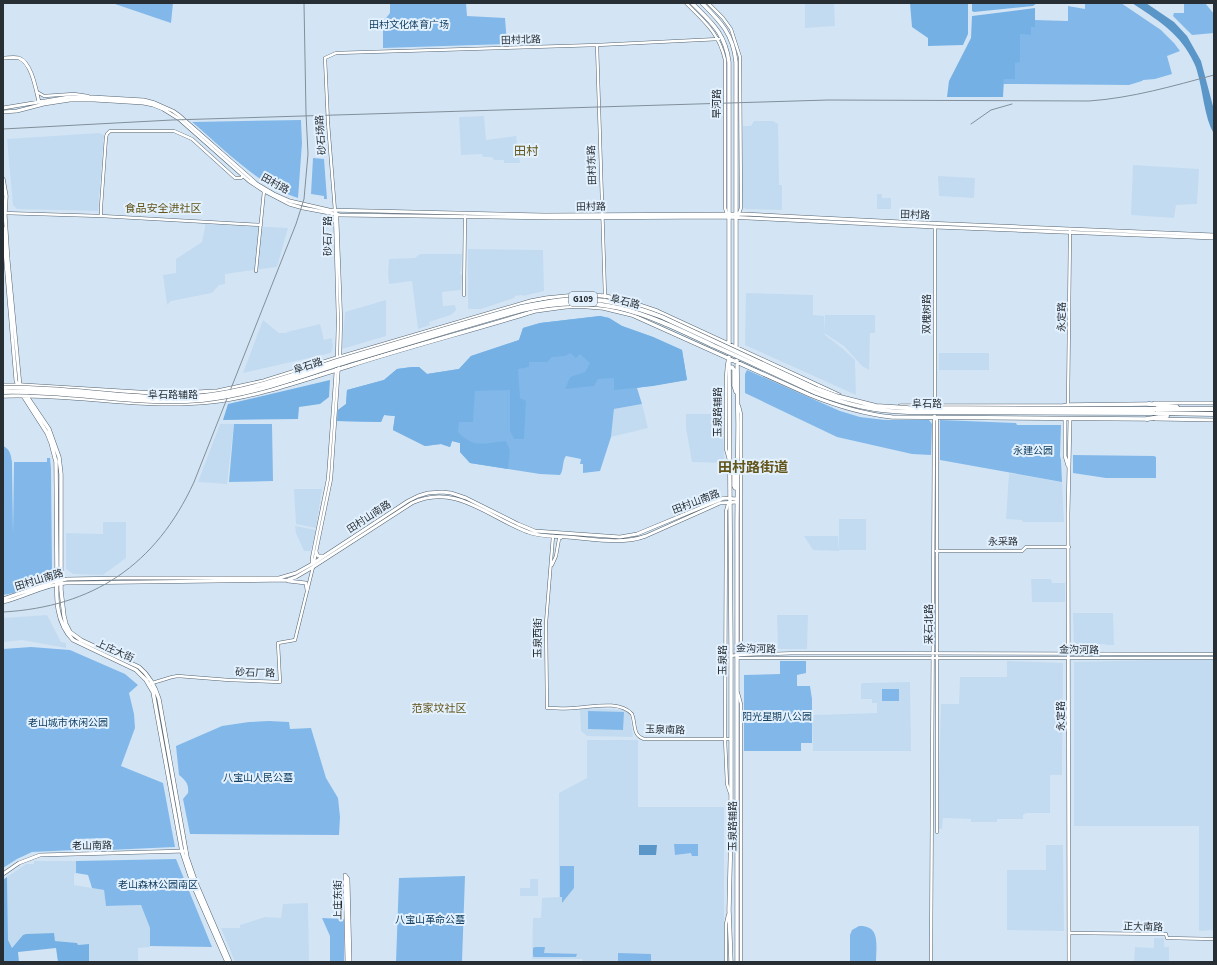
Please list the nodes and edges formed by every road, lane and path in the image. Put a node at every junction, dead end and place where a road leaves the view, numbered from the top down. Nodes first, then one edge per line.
1 (687, 3) edge
2 (692, 3) edge
3 (702, 3) edge
4 (708, 3) edge
5 (719, 39) junction
6 (597, 45) junction
7 (3, 58) edge
8 (325, 58) joint
9 (36, 92) junction
10 (92, 97) junction
11 (39, 103) junction
12 (3, 108) edge
13 (3, 112) edge
14 (725, 159) junction
15 (741, 162) junction
16 (243, 176) junction
17 (730, 177) junction
18 (3, 179) edge
19 (736, 179) junction
20 (264, 191) junction
21 (4, 213) edge
22 (336, 213) junction
23 (729, 215) junction
24 (737, 215) junction
25 (101, 216) junction
26 (465, 216) junction
27 (602, 216) junction
28 (260, 225) junction
29 (935, 225) junction
30 (3, 228) edge
31 (1070, 231) junction
32 (1214, 237) edge
33 (256, 271) dead end
34 (464, 295) dead end
35 (605, 296) junction
36 (603, 308) junction
37 (729, 345) junction
38 (736, 348) junction
39 (339, 358) junction
40 (729, 358) junction
41 (737, 361) junction
42 (730, 368) junction
43 (337, 370) junction
44 (19, 385) junction
45 (3, 386) edge
46 (3, 392) edge
47 (25, 395) junction
48 (737, 395) junction
49 (3, 396) edge
50 (737, 402) junction
51 (1214, 403) edge
52 (1149, 404) junction
53 (935, 405) junction
54 (1068, 405) junction
55 (1059, 406) junction
56 (1201, 409) junction
57 (1214, 409) edge
58 (1155, 411) junction
59 (726, 412) junction
60 (1068, 413) junction
61 (1059, 414) junction
62 (1178, 414) junction
63 (1214, 414) edge
64 (935, 417) junction
65 (1016, 418) junction
66 (1065, 419) junction
67 (1070, 419) junction
68 (1147, 419) junction
69 (1214, 420) edge
70 (730, 422) junction
71 (731, 468) junction
72 (1068, 470) junction
73 (737, 486) junction
74 (730, 500) junction
75 (737, 500) junction
76 (730, 513) junction
77 (737, 529) junction
78 (553, 536) junction
79 (564, 537) junction
80 (730, 537) junction
81 (726, 546) junction
82 (1069, 547) junction
83 (936, 551) junction
84 (316, 552) junction
85 (325, 555) junction
86 (313, 565) junction
87 (551, 567) junction
88 (741, 567) junction
89 (737, 579) junction
90 (282, 580) junction
91 (59, 582) junction
92 (307, 590) junction
93 (726, 592) junction
94 (3, 601) edge
95 (730, 603) junction
96 (731, 640) junction
97 (737, 642) junction
98 (935, 653) junction
99 (1069, 653) junction
100 (1214, 654) edge
101 (731, 656) junction
102 (739, 656) junction
103 (933, 658) junction
104 (937, 658) junction
105 (1069, 658) junction
106 (1214, 658) edge
107 (731, 662) junction
108 (737, 666) junction
109 (151, 683) junction
110 (737, 691) junction
111 (547, 708) joint
112 (725, 739) junction
113 (731, 739) junction
114 (730, 793) junction
115 (736, 823) junction
116 (731, 824) junction
117 (937, 832) dead end
118 (184, 851) junction
119 (3, 874) edge
120 (729, 910) junction
121 (1070, 933) junction
122 (1214, 939) edge
123 (226, 962) edge
124 (230, 962) edge
125 (348, 962) edge
126 (726, 962) edge
127 (731, 962) edge
128 (737, 962) edge
129 (741, 962) edge
130 (931, 962) edge
131 (1069, 962) edge

1 - 5 street, 旱河路
2 - 17 main road, 旱河路
3 - 19 main road, 旱河路
4 - 15 street, 旱河路
5 - 6 street, 田村北路
5 - 14 street, 旱河路
6 - 8 street, 田村北路
6 - 27 street, 田村东路
7 - 9 main road
8 - 22 street, 砂石场路
9 - 10 street
9 - 11 main road
10 - 11 main road, 田村路
10 - 22 main road, 田村路
11 - 12 main road, 田村路
11 - 13 main road, 田村路
11 - 16 main road, 田村路
14 - 17 street
14 - 23 street, 旱河路
15 - 19 street
15 - 24 street, 旱河路
16 - 20 main road, 田村路
16 - 25 street
17 - 23 main road, 旱河路
18 - 21 main road
19 - 24 main road, 旱河路
20 - 22 main road, 田村路
20 - 28 street
21 - 25 street
21 - 44 main road
22 - 26 main road, 田村路
22 - 27 main road, 田村路
22 - 39 street, 砂石厂路
23 - 24 main road, 田村路
23 - 27 main road, 田村路
23 - 37 main road, 旱河路
24 - 29 main road, 田村路
24 - 38 main road, 旱河路
25 - 28 street
26 - 27 main road, 田村路
26 - 34 street
27 - 35 street, 田村东路
28 - 33 street
29 - 31 main road, 田村路
29 - 53 street, 双槐树路
30 - 44 main road
31 - 32 main road, 田村路
31 - 54 street, 永定路
35 - 36 street, 田村东路
35 - 37 main road, 阜石路
35 - 39 main road, 阜石路
36 - 40 main road, 阜石路
36 - 43 main road, 阜石路
37 - 38 main road, 阜石路
37 - 40 main road, 旱河路
38 - 41 main road, 旱河路
38 - 53 main road, 阜石路
39 - 43 street, 砂石厂路
39 - 44 main road, 阜石路
40 - 41 main road, 阜石路
40 - 42 main road, 玉泉路
40 - 59 street, 玉泉路辅路
41 - 48 main road, 玉泉路
41 - 64 main road, 阜石路
42 - 48 main road
42 - 70 main road, 玉泉路
43 - 47 main road, 阜石路辅路
43 - 84 street, 砂石厂路
43 - 86 street, 砂石厂路
44 - 45 main road
44 - 47 main road, 上庄大街
45 - 58 highway, 阜石路 / G109, bridge
46 - 58 highway, 阜石路 / G109, bridge
47 - 49 main road, 阜石路辅路
47 - 91 main road, 上庄大街
48 - 50 main road, 玉泉路
50 - 73 main road, 玉泉路
50 - 88 street, 玉泉路辅路
51 - 52 main road, 阜石路
52 - 54 main road, 阜石路
52 - 56 highway
53 - 55 main road, 阜石路
53 - 64 street, 采石北路
54 - 55 main road, 阜石路
54 - 60 street, 永定路
55 - 61 main road
56 - 57 highway, 阜石路 / G109
56 - 58 highway, 阜石路 / G109
58 - 62 highway, 阜石路 / G109
59 - 70 street
59 - 71 street, 玉泉路辅路
60 - 61 street
60 - 66 street, 永定路
60 - 67 street, 永定路
61 - 65 main road
62 - 63 highway, 阜石路 / G109
62 - 68 highway
64 - 65 main road, 阜石路
64 - 83 street, 采石北路
64 - 98 street, 采石北路
65 - 66 main road, 阜石路
66 - 67 main road, 阜石路
66 - 72 main road, 永定路
67 - 68 main road, 阜石路
67 - 72 main road, 永定路
68 - 69 main road, 阜石路
70 - 71 main road, 玉泉路
71 - 73 main road
71 - 74 main road, 玉泉路
72 - 82 main road, 永定路
73 - 75 main road, 玉泉路
74 - 75 main road, 田村山南路
74 - 76 main road, 玉泉路
74 - 79 main road, 田村山南路
74 - 81 street
74 - 85 main road, 田村山南路
75 - 77 main road, 玉泉路
76 - 77 main road
76 - 80 main road, 玉泉路
77 - 89 main road, 玉泉路
78 - 79 main road, 田村山南路
78 - 86 main road, 田村山南路
78 - 87 street
79 - 87 street
80 - 81 street
80 - 95 main road, 玉泉路
81 - 93 street
82 - 83 street, 永采路
82 - 99 main road, 永定路
83 - 98 street, 采石北路
84 - 85 main road
84 - 86 street, 砂石厂路
85 - 86 main road, 田村山南路
86 - 90 main road, 田村山南路
86 - 91 main road, 田村山南路
86 - 92 street, 砂石厂路
87 - 111 street, 玉泉西街
88 - 89 street
88 - 102 street, 玉泉路辅路
89 - 97 main road, 玉泉路
90 - 91 main road, 田村山南路
90 - 92 main road
91 - 94 main road, 田村山南路
91 - 109 main road, 上庄大街
92 - 109 street, 砂石厂路
93 - 95 street
93 - 112 street
95 - 96 main road, 玉泉路
96 - 97 main road
96 - 101 main road, 玉泉路
97 - 102 main road, 玉泉路
98 - 99 street, 金沟河路
98 - 102 street, 金沟河路
98 - 103 street, 采石北路
98 - 104 street, 采石北路
99 - 100 street, 金沟河路
99 - 105 main road, 永定路
101 - 102 street, 金沟河路
101 - 107 main road, 玉泉路
102 - 103 street, 金沟河路
102 - 108 main road, 玉泉路
103 - 104 street, 金沟河路
103 - 130 street, 采石北路
104 - 105 street, 金沟河路
104 - 117 street, 采石北路
105 - 106 street, 金沟河路
105 - 121 main road, 永定路
107 - 108 main road
107 - 113 main road, 玉泉路
108 - 110 main road, 玉泉路
109 - 118 main road, 上庄大街
110 - 115 main road, 玉泉路
110 - 129 street, 玉泉路辅路
111 - 112 street, 玉泉南路
112 - 113 street, 玉泉南路
112 - 114 street
113 - 114 main road, 玉泉路
114 - 116 main road, 玉泉路
115 - 116 main road
115 - 128 main road, 玉泉路
116 - 120 main road, 玉泉路
118 - 119 main road, 老山南路
118 - 123 main road, 上庄大街
118 - 124 main road, 上庄大街
120 - 126 street
120 - 127 main road, 玉泉路
121 - 122 street, 正大南路
121 - 131 main road, 永定路
125 - 125 main road, 上庄东街

